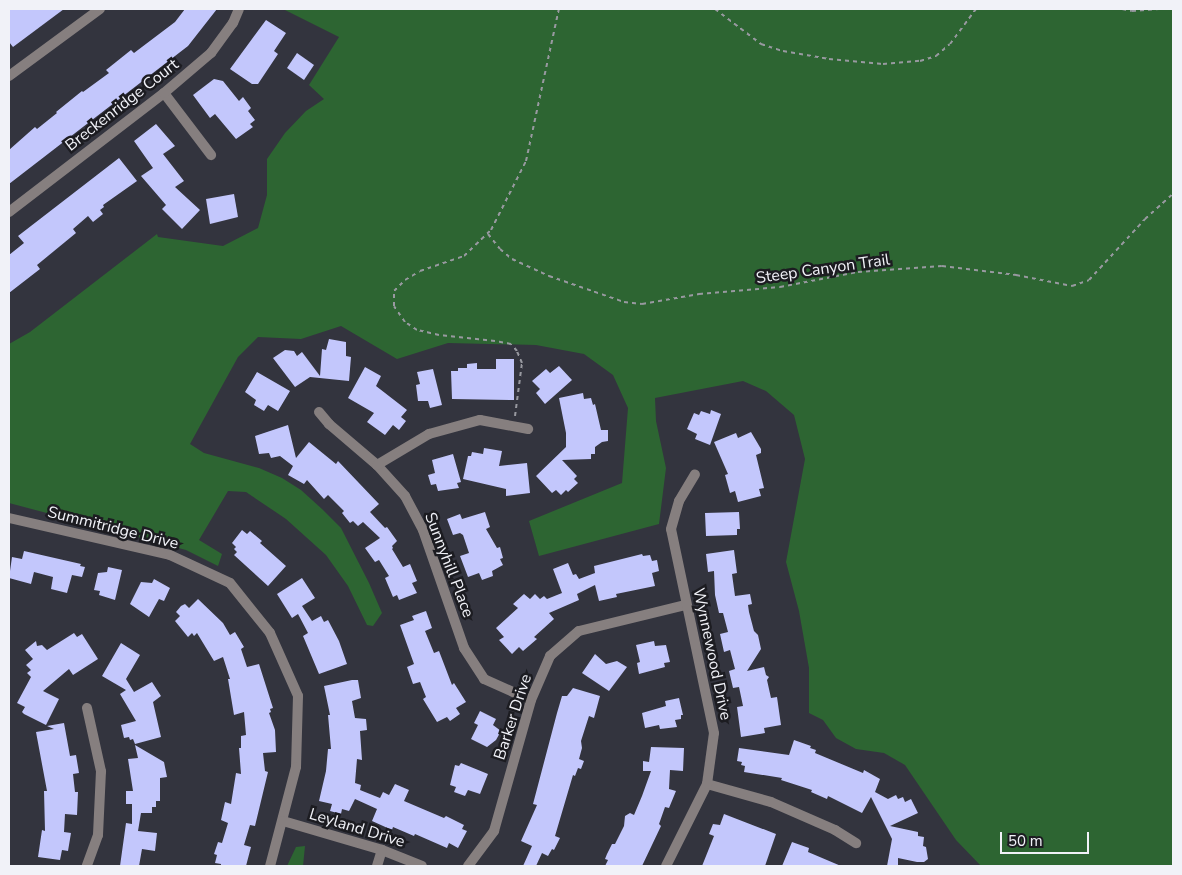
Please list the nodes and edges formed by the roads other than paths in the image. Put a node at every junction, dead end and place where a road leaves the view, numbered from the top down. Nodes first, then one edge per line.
1 (100, 9) edge
2 (239, 9) edge
3 (9, 76) edge
4 (164, 93) junction
5 (211, 155) dead end
6 (9, 212) edge
7 (319, 412) dead end
8 (528, 429) dead end
9 (377, 465) junction
10 (695, 474) dead end
11 (9, 518) edge
12 (686, 605) junction
13 (531, 700) junction
14 (86, 708) dead end
15 (707, 784) junction
16 (283, 821) junction
17 (856, 843) dead end
18 (382, 850) junction
19 (87, 866) edge
20 (270, 866) edge
21 (377, 866) edge
22 (422, 866) edge
23 (468, 866) edge
24 (666, 866) edge

1 - 3 street
2 - 4 street, Breckenridge Court
4 - 5 street
4 - 6 street, Breckenridge Court
7 - 9 street, Sunnyhill Place
8 - 9 street
9 - 13 street, Sunnyhill Place
10 - 12 street, Wynnewood Drive
11 - 16 street, Summitridge Drive
12 - 13 street, Barker Drive
12 - 15 street, Wynnewood Drive
13 - 23 street, Barker Drive
14 - 19 street
15 - 17 street
15 - 24 street, Wynnewood Drive
16 - 18 street, Leyland Drive
16 - 20 street, Summitridge Drive
18 - 21 street
18 - 22 street, Leyland Drive

